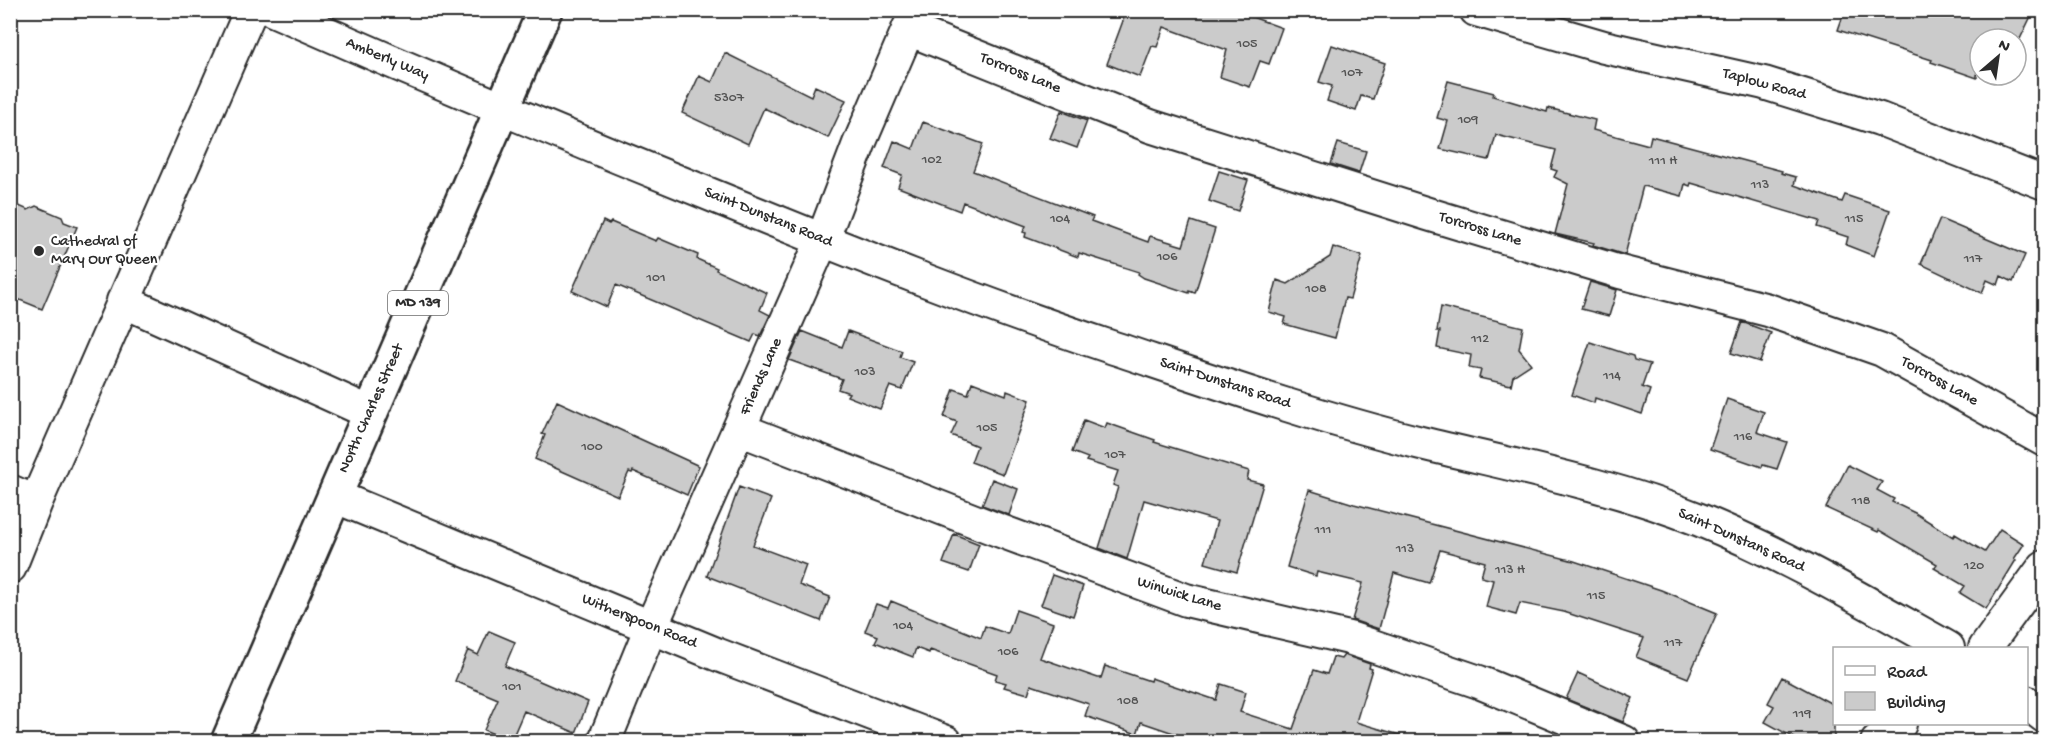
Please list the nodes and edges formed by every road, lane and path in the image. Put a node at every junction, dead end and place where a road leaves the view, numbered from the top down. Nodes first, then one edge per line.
1 (251, 10) edge
2 (273, 10) edge
3 (545, 10) edge
4 (1476, 10) edge
5 (912, 20) edge
6 (502, 110) junction
7 (2044, 183) edge
8 (822, 241) junction
9 (123, 301) junction
10 (371, 413) junction
11 (739, 429) junction
12 (2044, 440) edge
13 (23, 496) edge
14 (334, 496) junction
15 (10, 567) edge
16 (2044, 567) edge
17 (651, 627) junction
18 (1946, 647) edge
19 (1986, 647) edge
20 (2028, 704) edge
21 (2044, 716) edge
22 (1897, 725) edge
23 (228, 741) edge
24 (604, 741) edge
25 (946, 741) edge
26 (1624, 741) edge
27 (1877, 741) edge

1 - 9 street
2 - 6 street, Amberly Way
3 - 6 main road, North Charles Street / MD 139
4 - 7 street, Taplow Road
5 - 8 street, Friends Lane
5 - 12 street, Torcross Lane
6 - 8 street, Saint Dunstans Road
6 - 10 main road, North Charles Street / MD 139
8 - 11 street, Friends Lane
8 - 18 street, Saint Dunstans Road
9 - 10 street
9 - 13 street
10 - 14 main road, North Charles Street / MD 139
11 - 17 street, Friends Lane
11 - 26 street, Winwick Lane
13 - 15 street
14 - 17 street, Witherspoon Road
14 - 23 main road, North Charles Street
16 - 19 street
17 - 24 street, Friends Lane
17 - 25 street, Witherspoon Road
20 - 21 street
22 - 27 street

